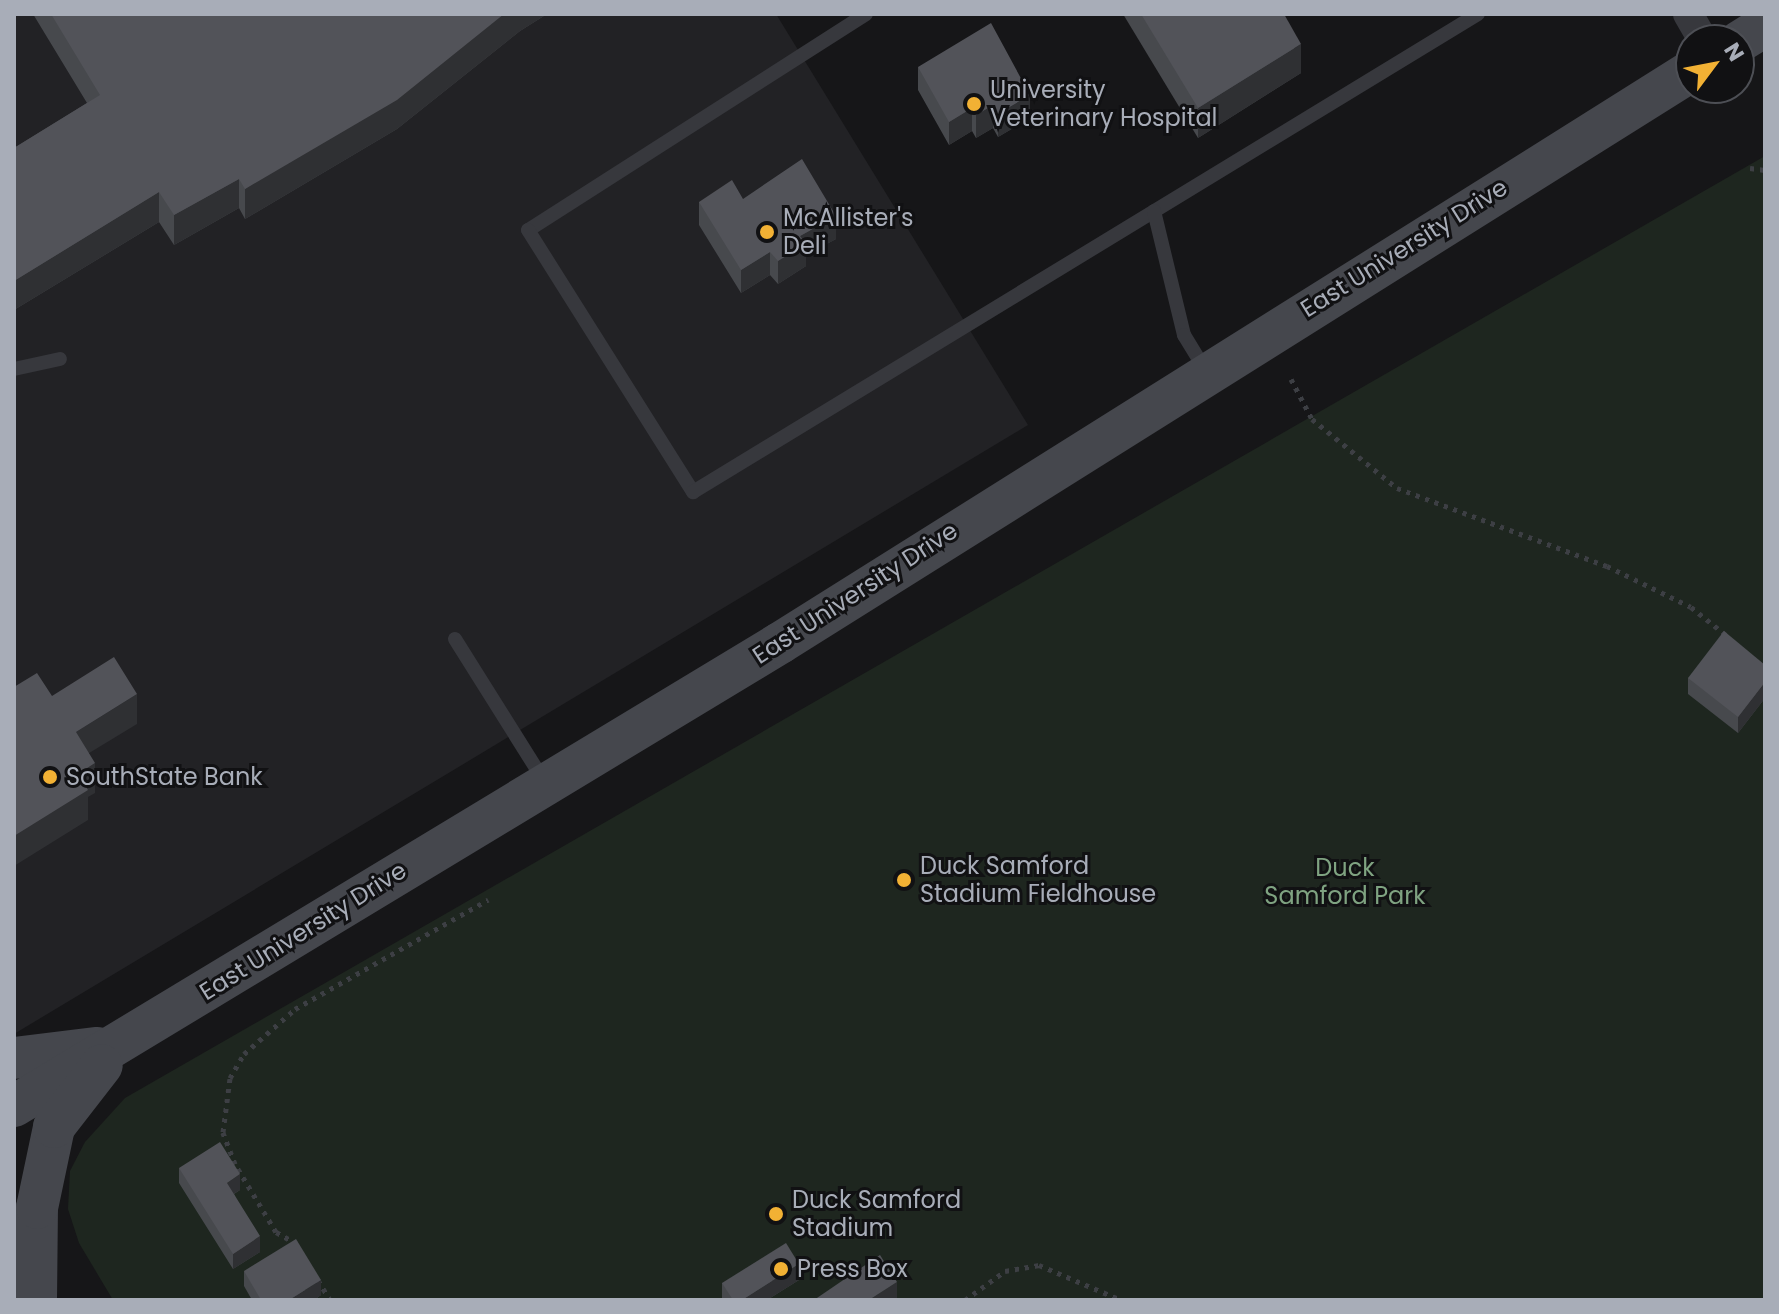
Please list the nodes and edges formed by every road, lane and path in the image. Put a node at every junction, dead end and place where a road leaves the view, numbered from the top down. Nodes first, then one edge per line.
1 (866, 14) edge
2 (1478, 14) edge
3 (1675, 81) edge
4 (1750, 168) dead end
5 (1765, 170) edge
6 (1154, 211) junction
7 (60, 359) dead end
8 (14, 369) edge
9 (1206, 371) junction
10 (1291, 379) dead end
11 (455, 639) dead end
12 (1739, 646) edge
13 (546, 784) junction
14 (488, 900) dead end
15 (118, 1046) junction
16 (14, 1058) edge
17 (14, 1106) edge
18 (301, 1252) edge
19 (315, 1275) edge
20 (36, 1300) edge
21 (330, 1300) edge
22 (965, 1300) edge
23 (1121, 1300) edge

1 - 6 lane
2 - 6 lane
3 - 9 main road, East University Drive
4 - 5 path
6 - 9 lane
7 - 8 lane
9 - 13 main road, East University Drive
10 - 12 path
11 - 13 lane
13 - 15 main road, East University Drive
14 - 18 path
15 - 16 main road
15 - 17 main road, East University Drive
15 - 20 main road
19 - 21 path
22 - 23 path

